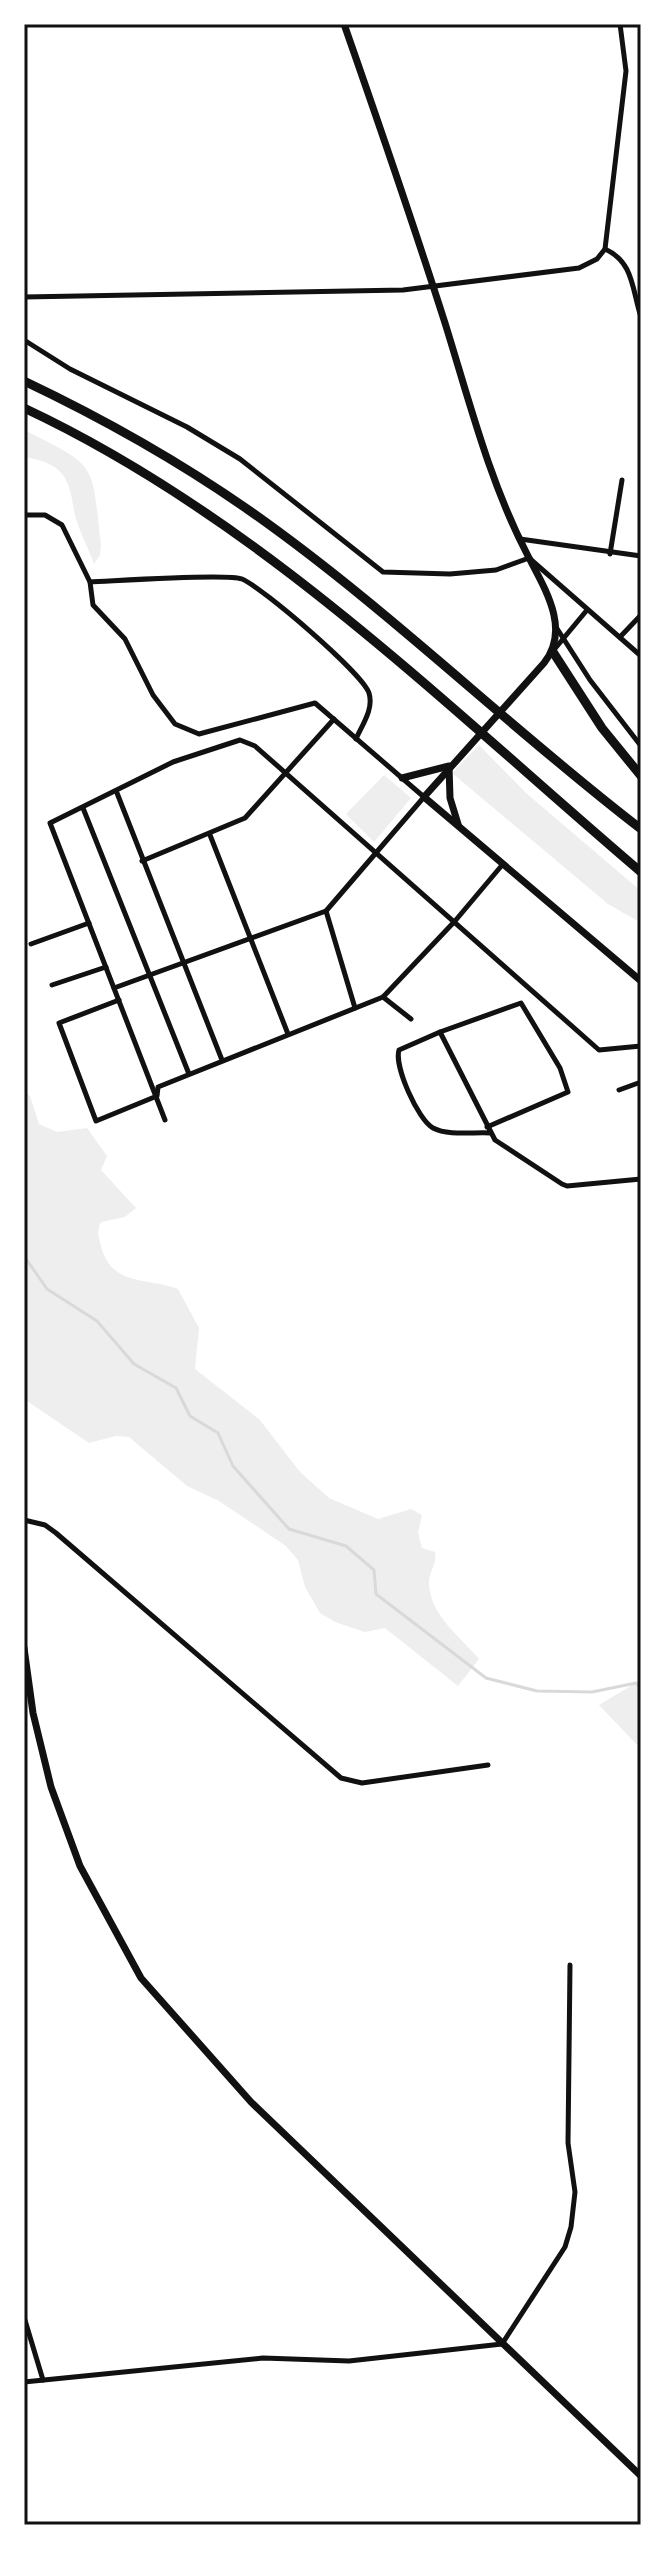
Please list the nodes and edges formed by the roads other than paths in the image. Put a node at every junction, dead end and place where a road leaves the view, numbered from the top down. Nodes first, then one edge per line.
1 (344, 24) edge
2 (620, 24) edge
3 (605, 249) junction
4 (433, 288) junction
5 (24, 297) edge
6 (641, 317) edge
7 (24, 340) edge
8 (24, 381) edge
9 (24, 408) edge
10 (622, 480) dead end
11 (24, 515) edge
12 (519, 539) junction
13 (610, 554) junction
14 (641, 556) edge
15 (529, 558) junction
16 (90, 582) junction
17 (587, 610) junction
18 (641, 615) edge
19 (555, 626) junction
20 (620, 637) junction
21 (564, 639) junction
22 (553, 652) junction
23 (641, 656) edge
24 (334, 719) junction
25 (356, 739) junction
26 (641, 746) edge
27 (449, 766) junction
28 (285, 775) junction
29 (641, 776) edge
30 (402, 778) junction
31 (117, 793) junction
32 (424, 797) junction
33 (83, 808) junction
34 (459, 826) junction
35 (641, 829) edge
36 (210, 835) junction
37 (376, 849) junction
38 (142, 861) junction
39 (503, 863) junction
40 (641, 872) edge
41 (326, 911) junction
42 (455, 921) junction
43 (89, 923) junction
44 (251, 937) junction
45 (31, 944) dead end
46 (187, 964) junction
47 (106, 967) junction
48 (148, 978) junction
49 (641, 981) edge
50 (52, 985) dead end
51 (114, 988) junction
52 (383, 997) junction
53 (119, 1000) junction
54 (355, 1008) junction
55 (411, 1019) dead end
56 (440, 1032) junction
57 (288, 1034) junction
58 (641, 1046) edge
59 (222, 1060) junction
60 (189, 1074) junction
61 (641, 1082) edge
62 (619, 1090) dead end
63 (157, 1096) junction
64 (165, 1120) dead end
65 (488, 1130) junction
66 (641, 1179) edge
67 (24, 1520) edge
68 (24, 1648) edge
69 (488, 1765) dead end
70 (570, 1965) dead end
71 (24, 2317) edge
72 (502, 2344) junction
73 (43, 2380) junction
74 (24, 2382) edge
75 (641, 2476) edge

1 - 4 main road
2 - 3 street
3 - 4 street
3 - 6 street
4 - 5 street
4 - 12 main road
7 - 15 street
8 - 35 highway
9 - 40 highway
10 - 13 street
11 - 16 street
12 - 13 street
12 - 15 main road
13 - 14 street
15 - 17 street
15 - 19 main road
16 - 24 street
16 - 25 street
17 - 20 street
17 - 21 street
18 - 20 street
19 - 21 street
19 - 22 main road
20 - 23 street
21 - 22 street
21 - 26 street
22 - 27 main road
22 - 29 highway
24 - 25 street
24 - 28 street
25 - 30 street
27 - 30 main road
27 - 32 main road
27 - 34 main road
28 - 31 street
28 - 36 street
28 - 37 street
30 - 32 street
31 - 33 street
31 - 38 street
32 - 34 main road
32 - 37 street
33 - 43 street
33 - 48 street
34 - 39 main road
36 - 38 street
36 - 44 street
37 - 41 street
37 - 42 street
38 - 46 street
39 - 42 street
39 - 49 main road
41 - 44 street
41 - 54 street
42 - 52 street
42 - 58 street
43 - 45 street
43 - 47 street
44 - 46 street
44 - 57 street
46 - 48 street
46 - 59 street
47 - 50 street
47 - 51 street
48 - 51 street
48 - 60 street
51 - 53 street
52 - 54 street
52 - 55 street
53 - 63 street
53 - 63 street
54 - 57 street
56 - 65 street
56 - 65 street
56 - 65 street
57 - 59 street
59 - 60 street
60 - 63 street
61 - 62 street
63 - 64 street
65 - 66 street
67 - 69 street
68 - 72 main road
70 - 72 street
71 - 73 street
72 - 73 street
72 - 75 main road
73 - 74 street

